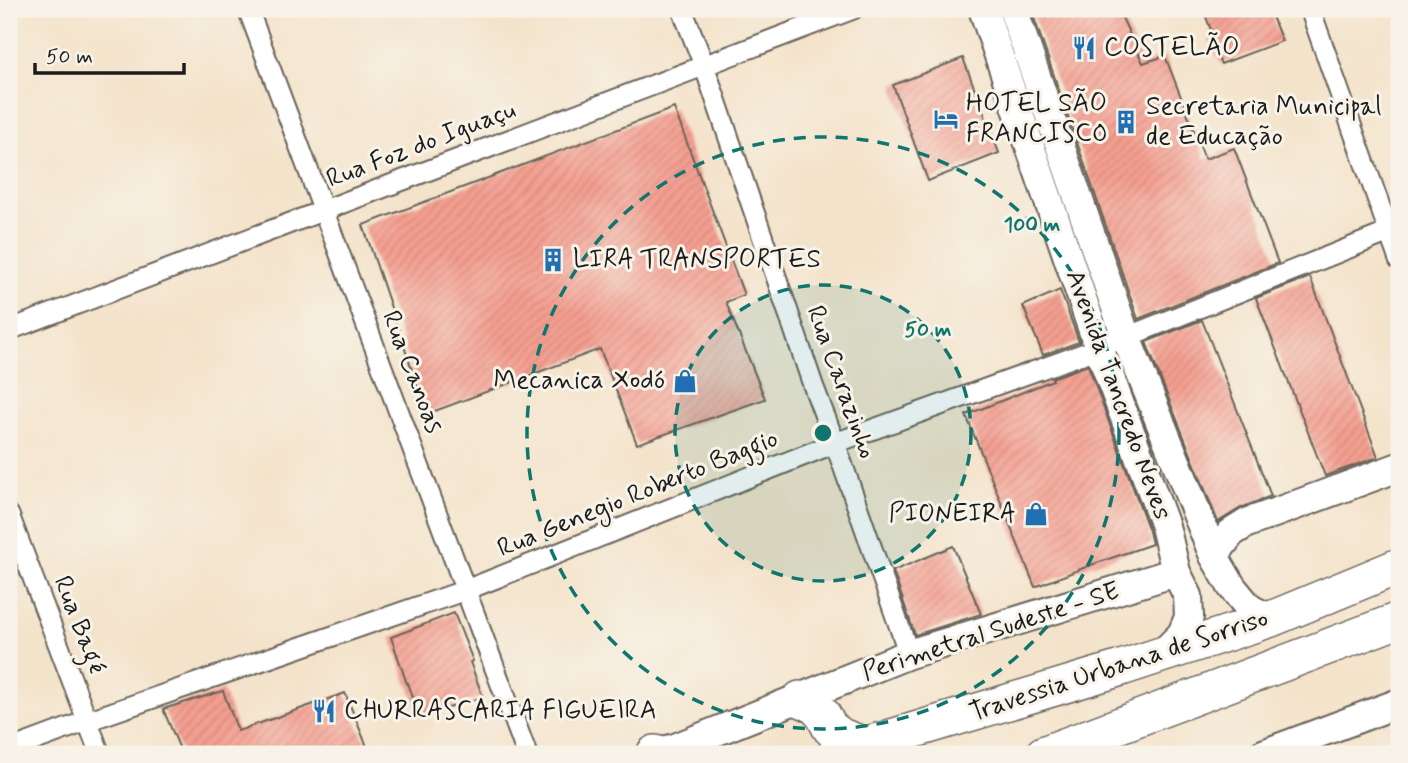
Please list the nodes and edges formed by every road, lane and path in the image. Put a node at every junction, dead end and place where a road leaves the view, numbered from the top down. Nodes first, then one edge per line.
1 (248, 9) edge
2 (682, 9) edge
3 (853, 9) edge
4 (983, 9) edge
5 (1013, 9) edge
6 (1310, 9) edge
7 (704, 65) junction
8 (323, 211) junction
9 (1394, 230) edge
10 (1399, 260) edge
11 (9, 330) edge
12 (1126, 337) junction
13 (1099, 348) junction
14 (835, 443) junction
15 (1399, 467) edge
16 (9, 515) edge
17 (1214, 556) junction
18 (1399, 566) edge
19 (1176, 572) junction
20 (466, 590) junction
21 (1271, 619) junction
22 (1399, 620) edge
23 (909, 653) junction
24 (1161, 655) junction
25 (800, 699) junction
26 (1399, 703) edge
27 (87, 721) junction
28 (9, 750) edge
29 (851, 750) edge
30 (100, 754) edge
31 (527, 754) edge
32 (653, 754) edge
33 (1043, 754) edge
34 (1263, 754) edge

1 - 8 street, Rua Canoas
2 - 7 street, Rua Carazinho
3 - 7 street, Rua Foz do Iguaçu
4 - 13 street, Avenida Tancredo Neves
5 - 12 street, Avenida Tancredo Neves
6 - 9 street
7 - 8 street, Rua Foz do Iguaçu
7 - 14 street, Rua Carazinho
8 - 11 street, Rua Foz do Iguaçu
8 - 20 street, Rua Canoas
9 - 10 street
9 - 12 street, Rua Genegio Roberto Baggio
12 - 13 street, Rua Genegio Roberto Baggio
12 - 17 street, Avenida Tancredo Neves
13 - 14 street, Rua Genegio Roberto Baggio
13 - 19 street, Avenida Tancredo Neves
14 - 20 street, Rua Genegio Roberto Baggio
14 - 23 street, Rua Carazinho
15 - 17 street
16 - 27 street, Rua Bagé
17 - 19 street
17 - 21 street, Avenida Tancredo Neves
18 - 21 highway, Travessia Urbana de Sorriso
19 - 23 street, Perimetral Sudeste - SE
19 - 24 street, Avenida Tancredo Neves
20 - 27 street, Rua Genegio Roberto Baggio
20 - 31 street, Rua Canoas
21 - 24 highway, Travessia Urbana de Sorriso
22 - 33 highway, Travessia Urbana de Sorriso
23 - 25 street, Perimetral Sudeste - SE
24 - 29 highway, Travessia Urbana de Sorriso
25 - 29 highway
25 - 32 street, Perimetral Sudeste - SE
26 - 34 street
27 - 28 street, Rua Genegio Roberto Baggio
27 - 30 street, Rua Bagé

